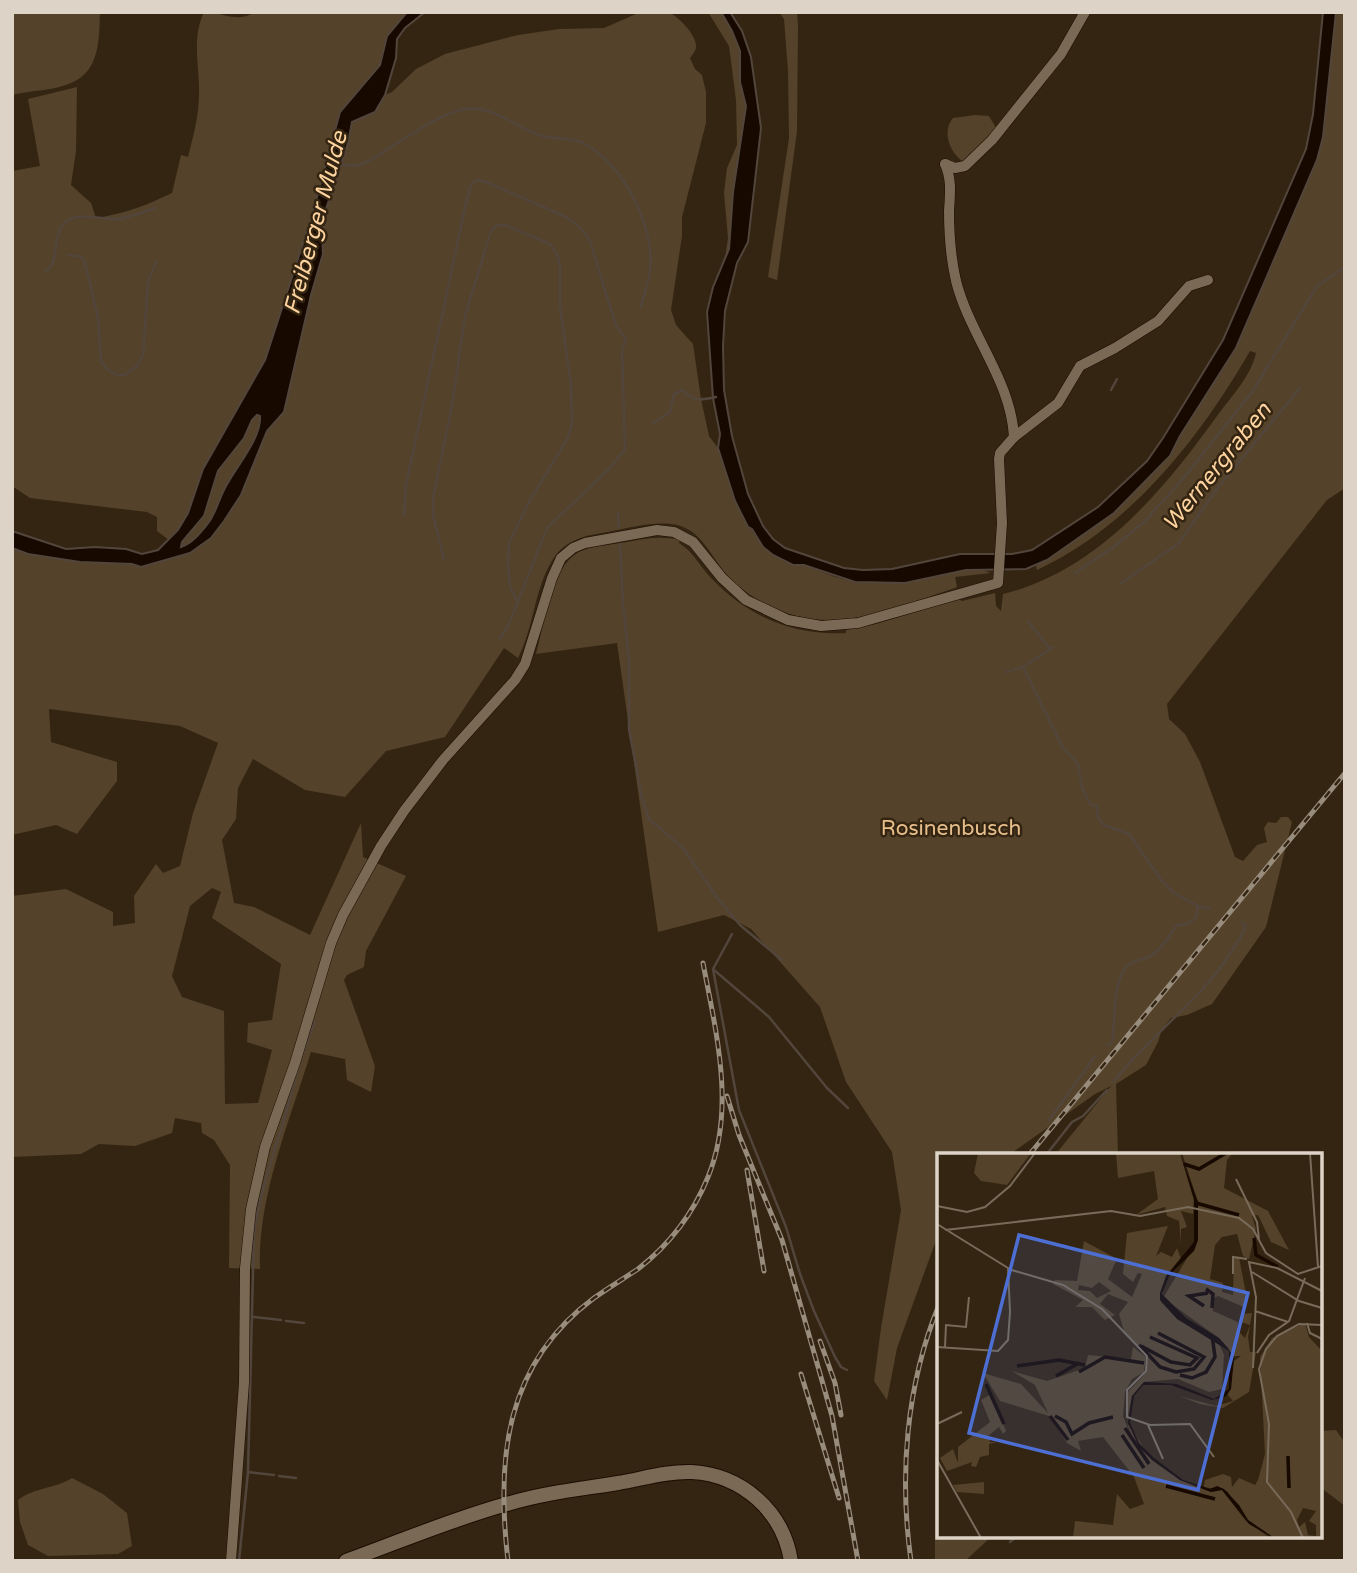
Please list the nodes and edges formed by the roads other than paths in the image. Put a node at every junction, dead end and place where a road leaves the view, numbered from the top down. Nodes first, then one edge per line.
1 (1084, 12) edge
2 (1209, 280) dead end
3 (1014, 437) junction
4 (231, 1561) edge
5 (346, 1561) edge
6 (791, 1561) edge

1 - 3 street
2 - 3 street
3 - 4 street
5 - 6 main road

